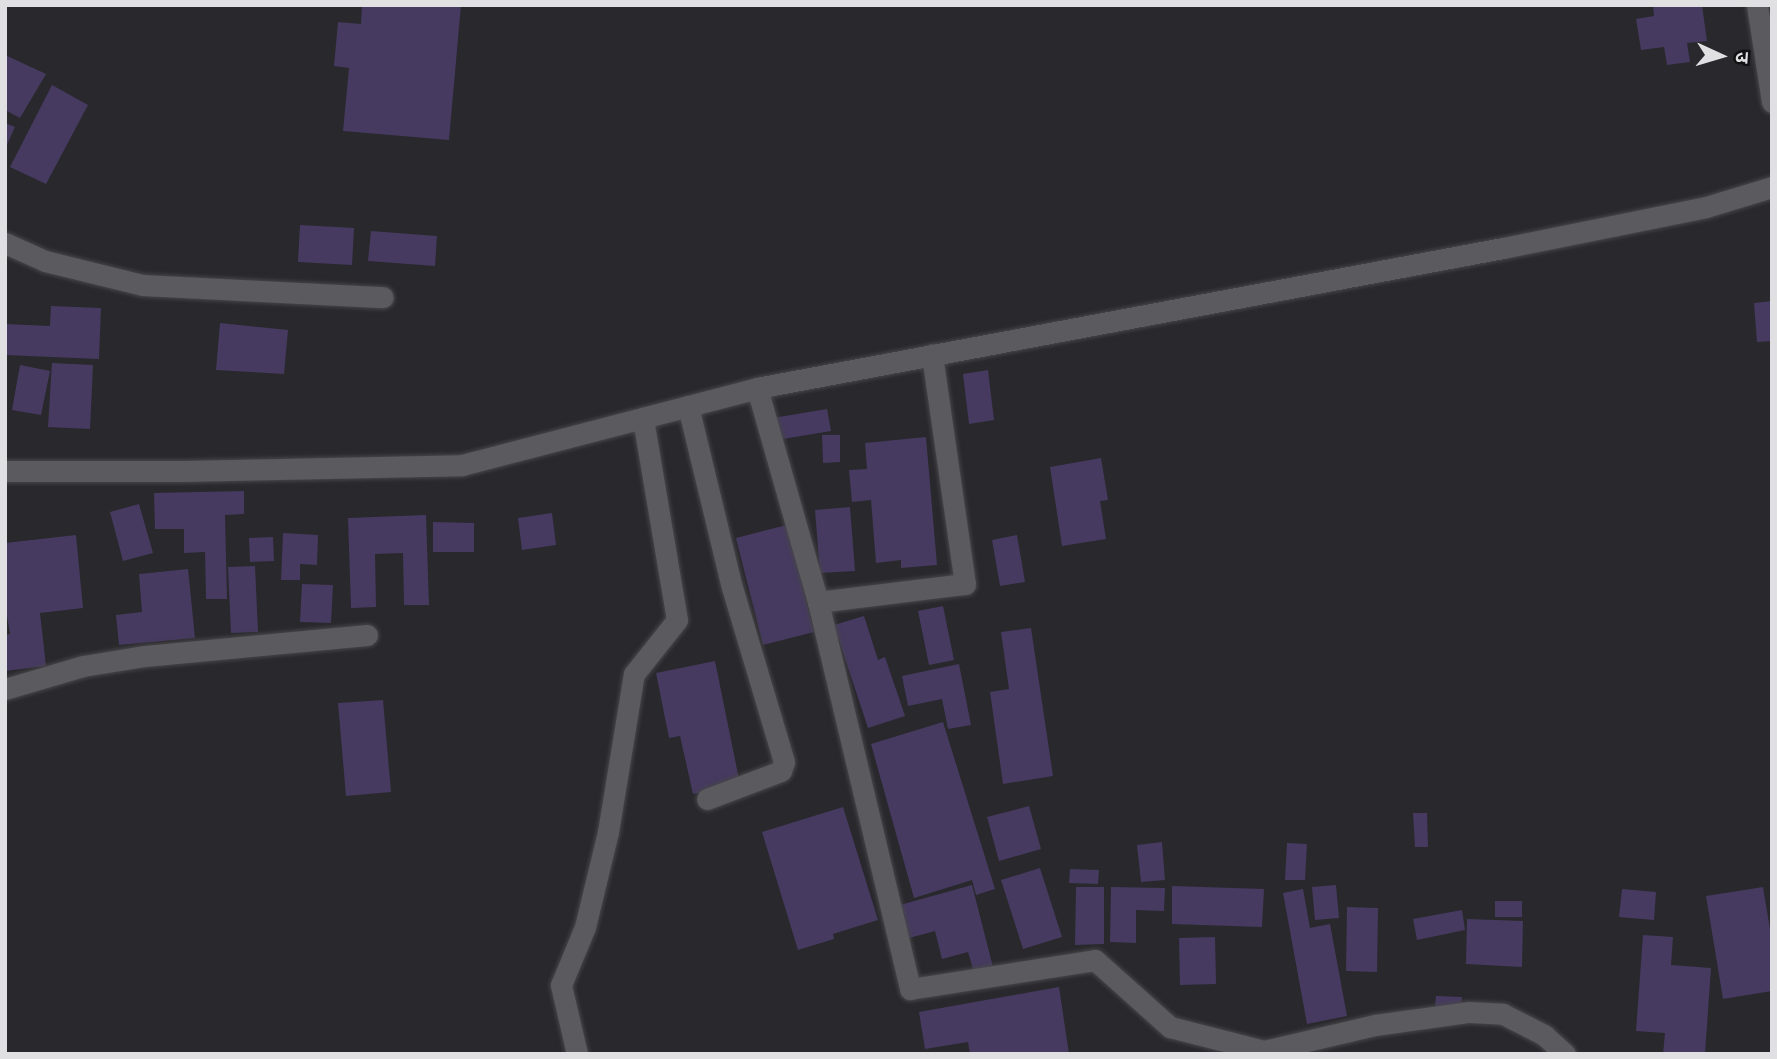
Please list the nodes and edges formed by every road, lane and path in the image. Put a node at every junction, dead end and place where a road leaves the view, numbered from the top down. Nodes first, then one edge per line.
1 (1757, 5) edge
2 (1772, 102) edge
3 (1772, 187) edge
4 (5, 243) edge
5 (383, 297) dead end
6 (932, 354) junction
7 (757, 388) junction
8 (688, 406) junction
9 (643, 418) junction
10 (5, 471) edge
11 (818, 602) junction
12 (367, 635) dead end
13 (5, 689) edge
14 (707, 799) dead end
15 (1264, 1052) edge
16 (577, 1054) edge
17 (1565, 1054) edge

1 - 2 street
3 - 6 street
4 - 5 street
6 - 7 street
6 - 11 street
7 - 8 street
7 - 11 street
8 - 9 street
8 - 14 street
9 - 10 street
9 - 16 street
11 - 15 street
12 - 13 street
15 - 17 street

